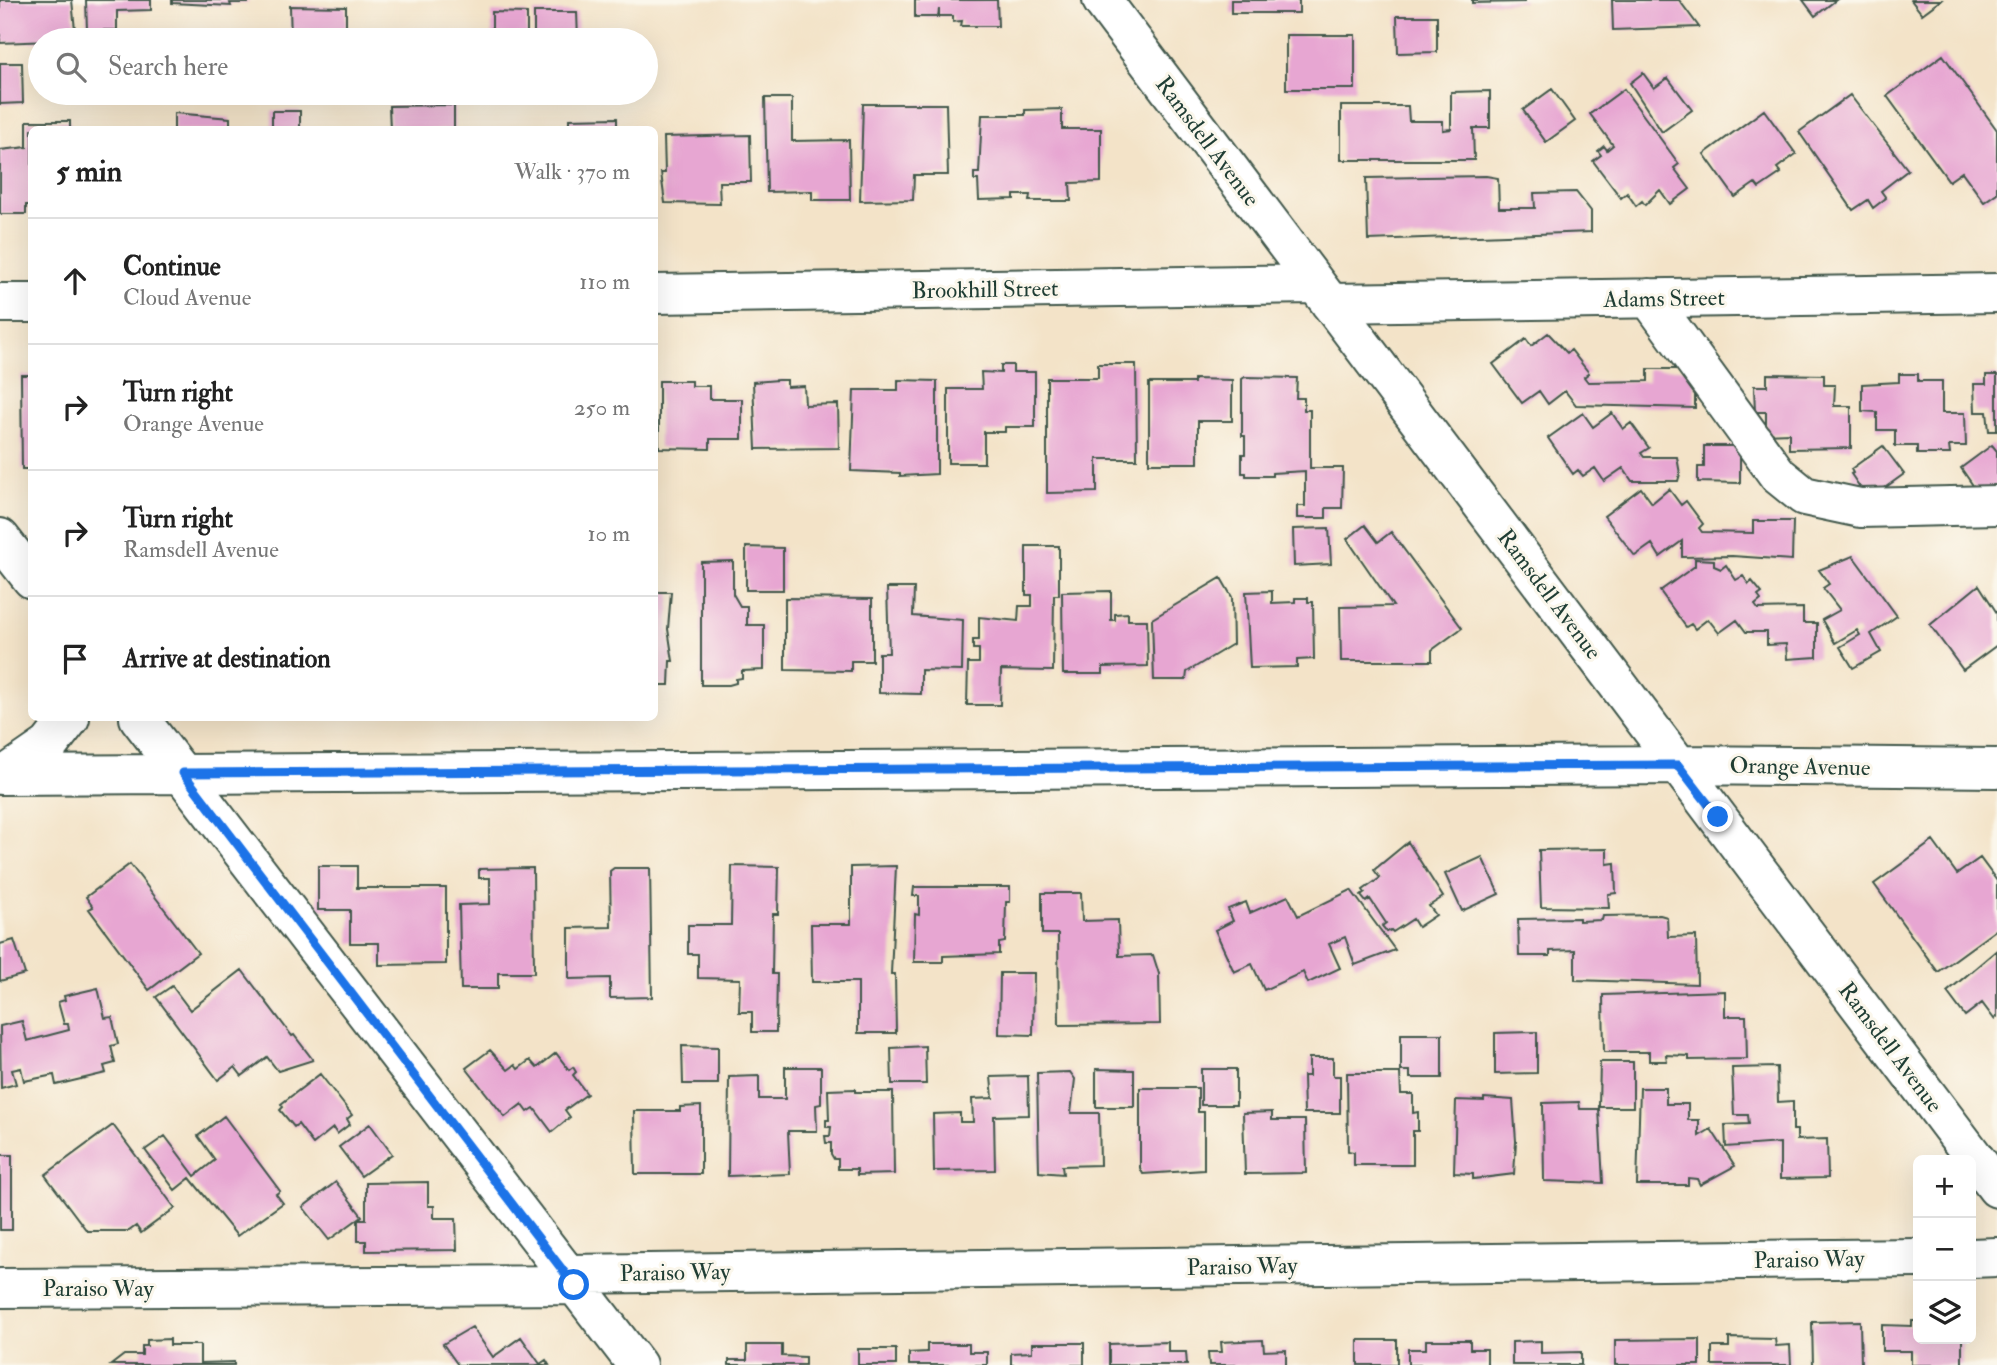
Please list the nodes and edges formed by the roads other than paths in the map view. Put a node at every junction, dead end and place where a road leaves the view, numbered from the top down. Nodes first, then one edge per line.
1 (1102, 0) edge
2 (1997, 293) edge
3 (658, 294) edge
4 (1323, 294) junction
5 (1649, 298) junction
6 (0, 303) edge
7 (28, 303) edge
8 (1997, 505) edge
9 (0, 538) edge
10 (28, 574) edge
11 (68, 721) edge
12 (141, 721) edge
13 (1678, 765) junction
14 (1997, 768) edge
15 (183, 773) junction
16 (4, 775) edge
17 (1997, 1188) edge
18 (1997, 1257) edge
19 (1913, 1258) edge
20 (1976, 1258) edge
21 (570, 1279) junction
22 (0, 1288) edge
23 (636, 1365) edge

1 - 4 street, Ramsdell Avenue
2 - 5 street, Adams Street
3 - 4 street, Brookhill Street
4 - 5 street, Adams Street
4 - 13 street, Ramsdell Avenue
5 - 8 street
6 - 7 street
9 - 10 street
11 - 16 street, Orange Avenue
12 - 15 street
13 - 14 street, Orange Avenue
13 - 15 street, Orange Avenue
13 - 17 street, Ramsdell Avenue
15 - 16 street, Orange Avenue
15 - 21 street
18 - 20 street
19 - 21 street, Paraiso Way
21 - 22 street, Paraiso Way
21 - 23 street

